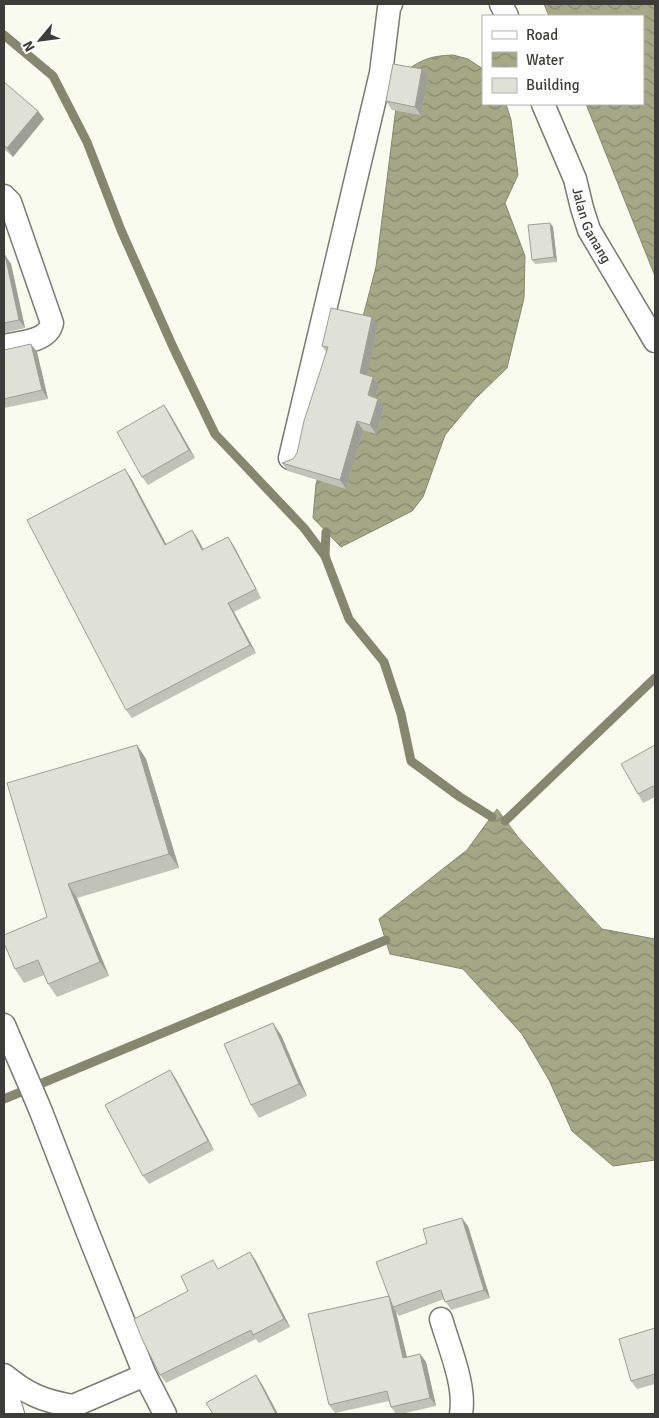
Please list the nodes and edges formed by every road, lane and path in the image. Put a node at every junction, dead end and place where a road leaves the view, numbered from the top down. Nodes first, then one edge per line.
1 (391, 4) edge
2 (543, 105) edge
3 (4, 196) edge
4 (655, 341) edge
5 (4, 346) edge
6 (290, 458) edge
7 (6, 1031) edge
8 (441, 1319) dead end
9 (4, 1375) edge
10 (145, 1376) junction
11 (4, 1395) edge
12 (68, 1410) edge
13 (10, 1414) edge
14 (165, 1414) edge
15 (461, 1414) edge

1 - 6 street
2 - 4 street, Jalan Ganang
3 - 5 street
7 - 10 street
8 - 15 street
9 - 12 street
10 - 12 street
10 - 14 street
11 - 13 highway

